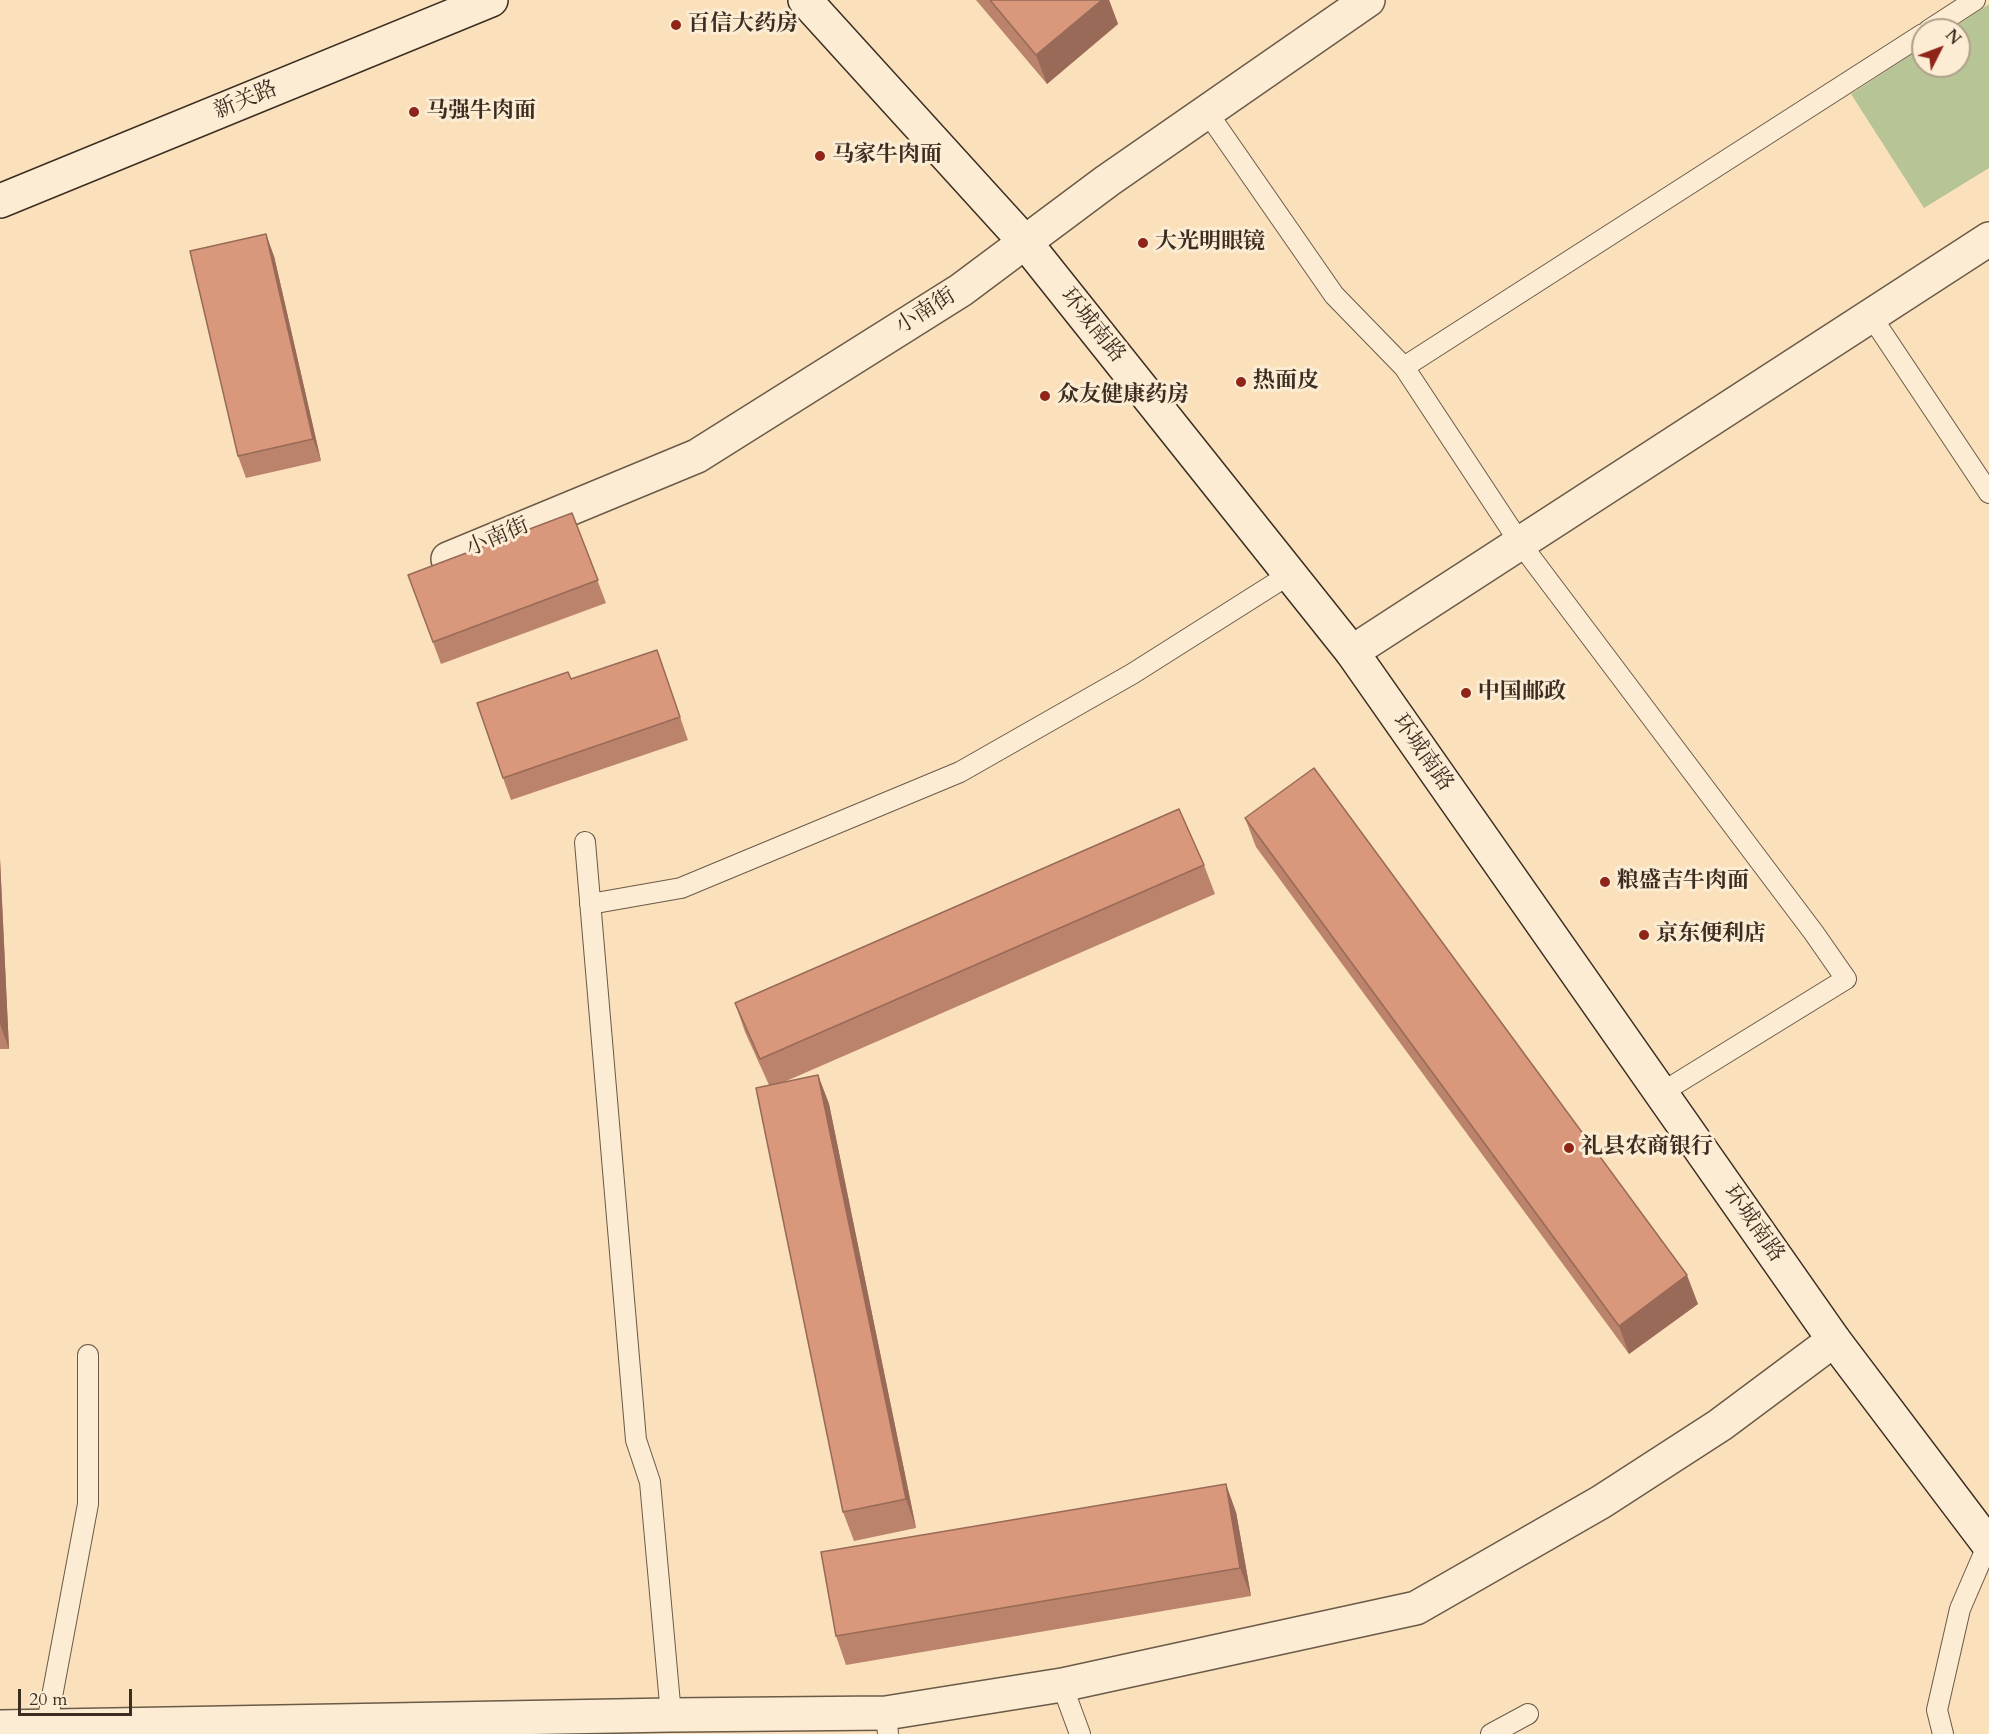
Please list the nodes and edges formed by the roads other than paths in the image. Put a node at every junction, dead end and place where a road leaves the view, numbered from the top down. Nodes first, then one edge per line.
1 (491, 0) edge
2 (805, 0) edge
3 (1368, 0) edge
4 (1975, 0) edge
5 (454, 7) edge
6 (1947, 18) edge
7 (1911, 42) edge
8 (1207, 112) junction
9 (0, 201) edge
10 (1989, 239) edge
11 (1025, 242) junction
12 (1871, 316) junction
13 (1404, 367) junction
14 (1989, 493) edge
15 (1520, 543) junction
16 (448, 559) edge
17 (1290, 574) junction
18 (1352, 652) junction
19 (585, 843) dead end
20 (590, 904) junction
21 (1661, 1093) junction
22 (1834, 1340) junction
23 (88, 1355) dead end
24 (1988, 1545) edge
25 (1062, 1685) junction
26 (1527, 1714) dead end
27 (672, 1715) junction
28 (887, 1723) edge
29 (520, 1726) edge
30 (0, 1727) edge
31 (249, 1728) edge
32 (46, 1730) edge
33 (1080, 1734) edge
34 (1491, 1734) edge
35 (1942, 1734) edge

1 - 5 street, 新关路
2 - 11 street, 环城南路
3 - 8 street, 小南街
4 - 6 lane
5 - 9 street, 新关路
7 - 13 lane
8 - 11 street, 小南街
8 - 13 lane
10 - 12 street
11 - 16 street, 小南街
11 - 17 street, 环城南路
12 - 14 lane
12 - 15 street
13 - 15 lane
15 - 18 street
15 - 21 lane
17 - 18 street, 环城南路
17 - 20 lane
18 - 21 street, 环城南路
19 - 20 lane
20 - 27 lane
21 - 22 street, 环城南路
22 - 24 street, 环城南路
22 - 25 street
23 - 32 lane
24 - 35 lane
25 - 28 street
25 - 33 lane
26 - 34 lane
27 - 28 street
27 - 29 street
29 - 31 street
30 - 32 street
31 - 32 street

